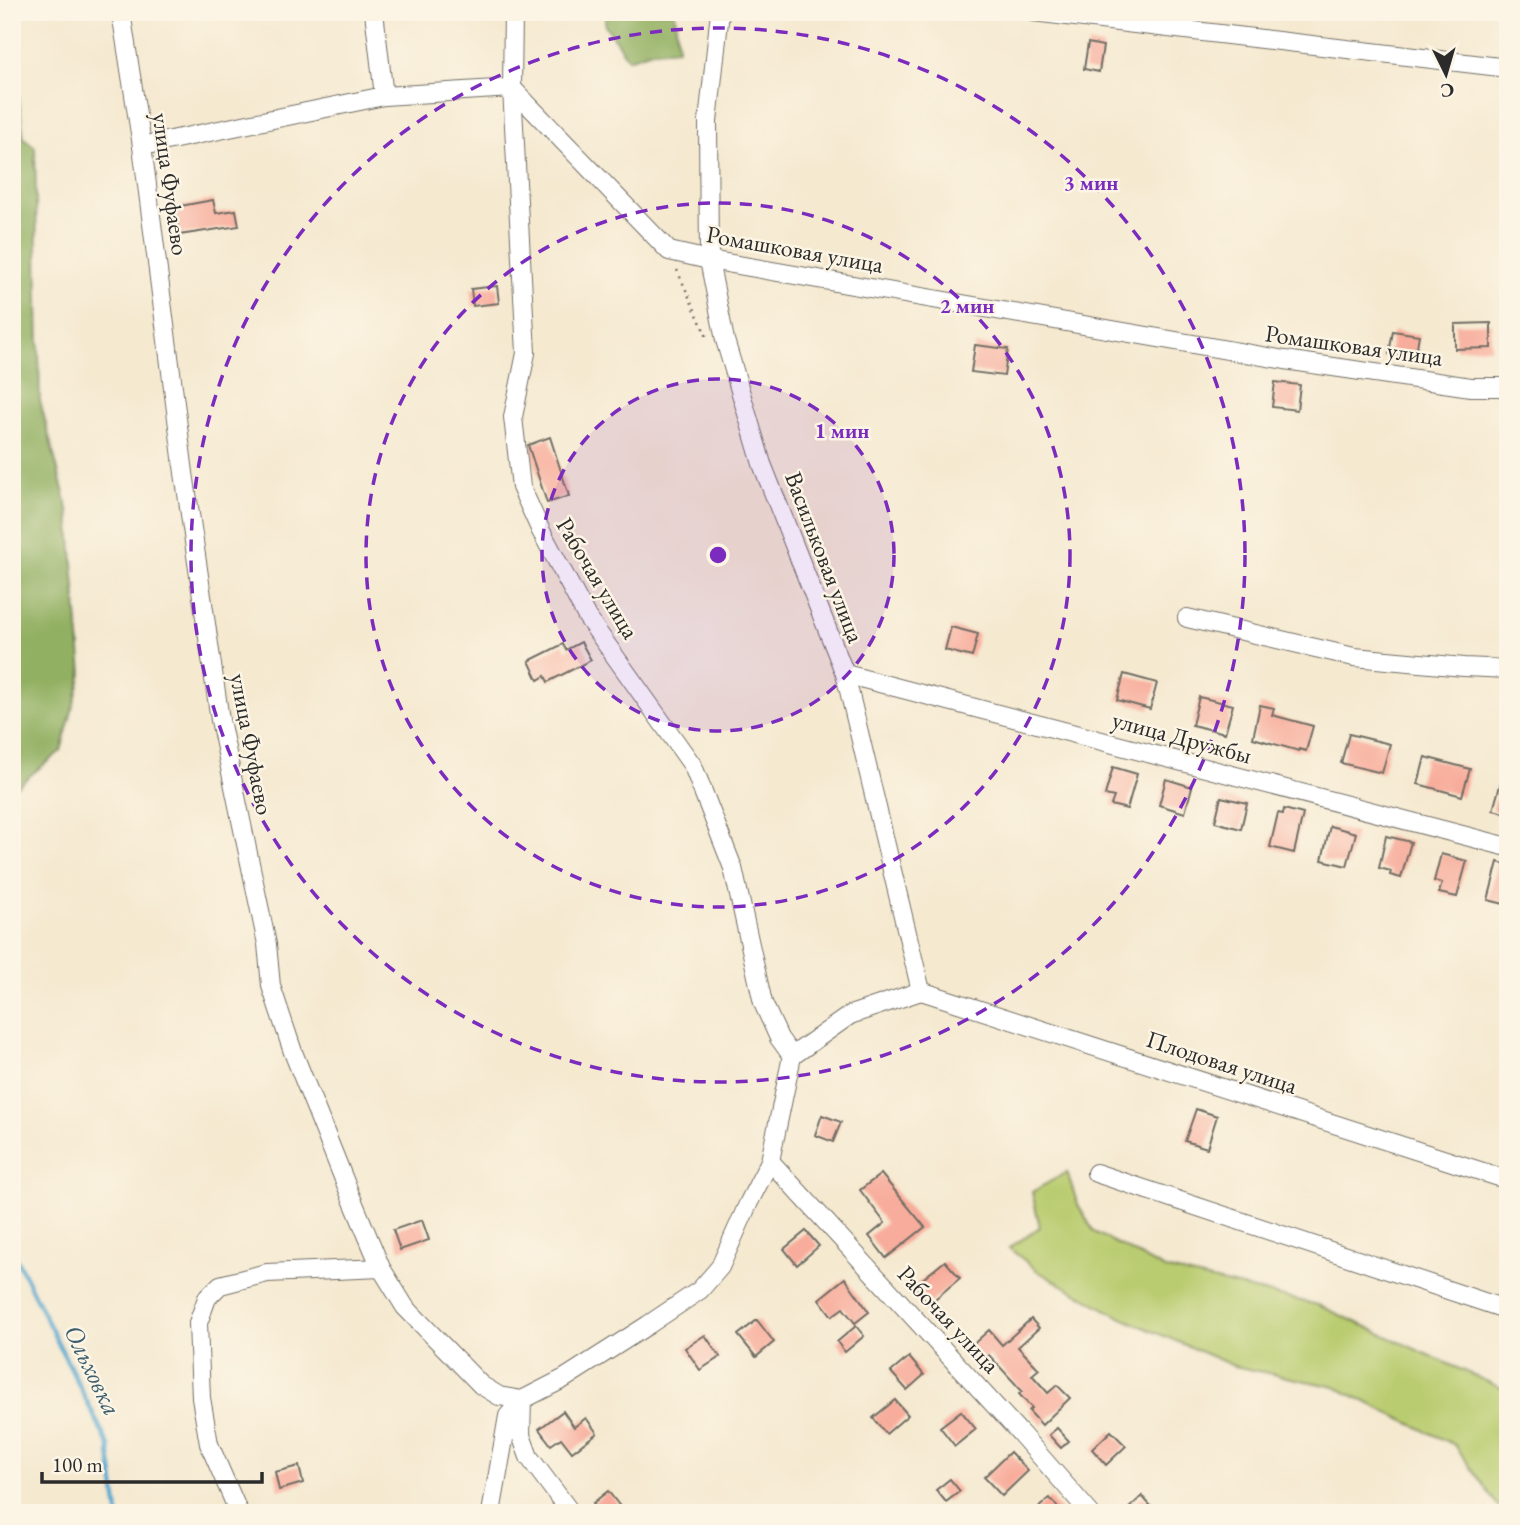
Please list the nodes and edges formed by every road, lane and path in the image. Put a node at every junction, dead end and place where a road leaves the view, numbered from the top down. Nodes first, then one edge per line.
1 (121, 12) edge
2 (374, 12) edge
3 (513, 12) edge
4 (720, 12) edge
5 (1033, 12) edge
6 (1508, 68) edge
7 (512, 88) junction
8 (384, 96) junction
9 (142, 146) junction
10 (709, 260) junction
11 (1508, 387) edge
12 (1187, 618) dead end
13 (1508, 669) edge
14 (845, 674) junction
15 (1508, 847) edge
16 (920, 991) junction
17 (792, 1056) junction
18 (770, 1161) junction
19 (1096, 1173) dead end
20 (1508, 1180) edge
21 (381, 1268) junction
22 (1508, 1310) edge
23 (522, 1400) junction
24 (239, 1513) edge
25 (491, 1513) edge
26 (571, 1513) edge
27 (1090, 1513) edge

1 - 9 street, улица Фуфаево
2 - 8 street
3 - 7 street, Рабочая улица
4 - 10 street, Васильковая улица
5 - 6 street
7 - 8 street
7 - 10 street, Ромашковая улица
7 - 17 street, Рабочая улица
8 - 9 street
9 - 21 street, улица Фуфаево
10 - 11 street, Ромашковая улица
10 - 14 street, Васильковая улица
12 - 13 street
14 - 15 street, улица Дружбы
14 - 16 street, Васильковая улица
16 - 17 street
16 - 20 street, Плодовая улица
17 - 18 street
18 - 23 street
18 - 27 street, Рабочая улица
19 - 22 street
21 - 23 street, улица Фуфаево
21 - 24 street
23 - 25 street
23 - 26 street

